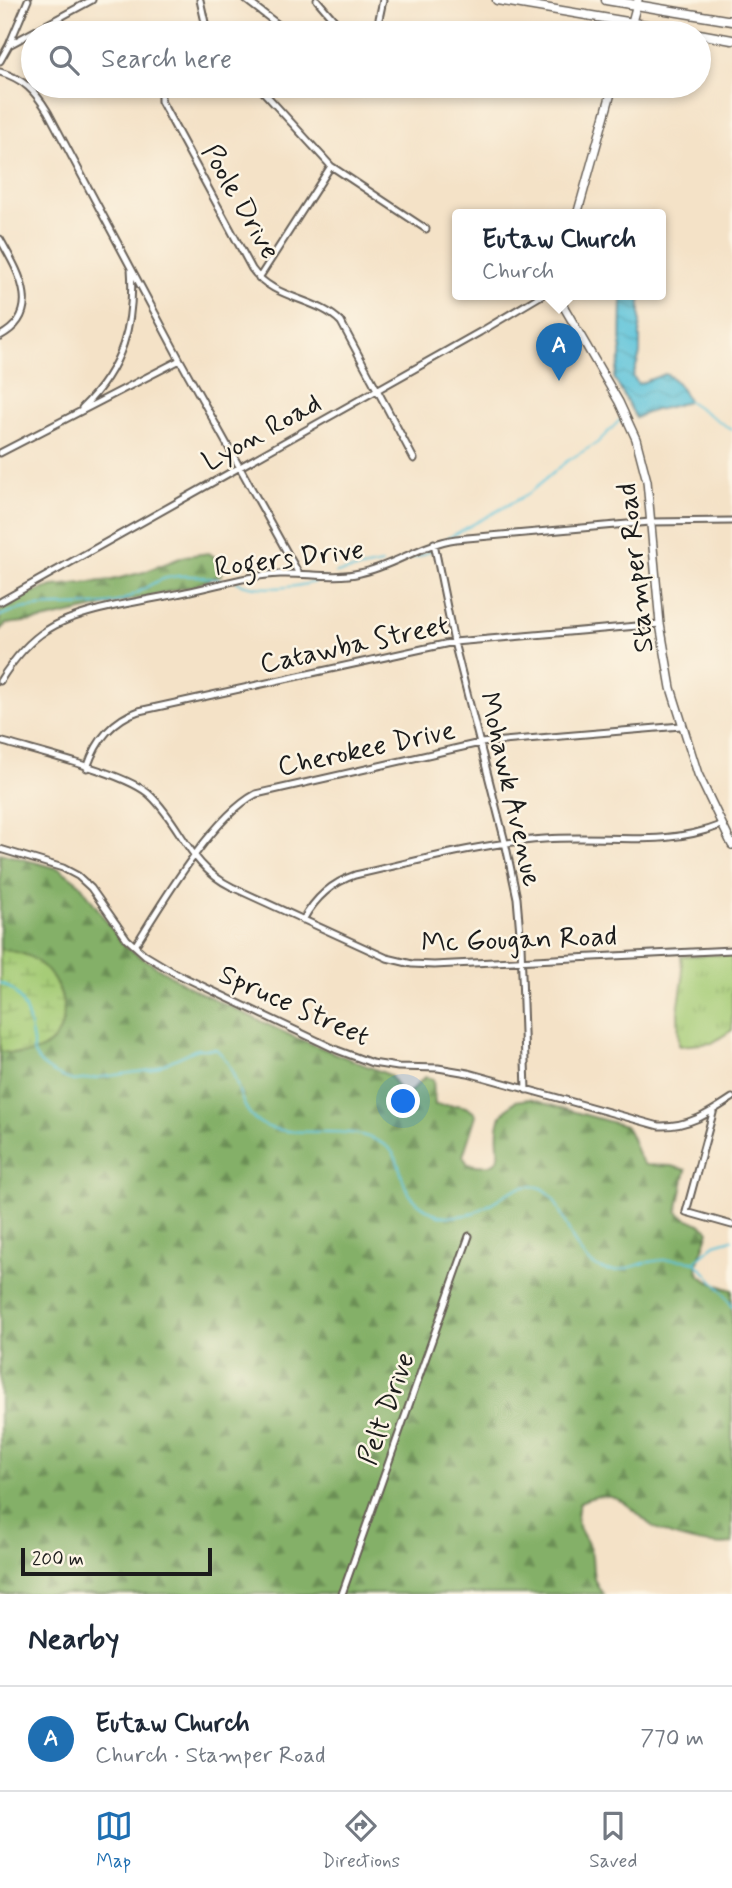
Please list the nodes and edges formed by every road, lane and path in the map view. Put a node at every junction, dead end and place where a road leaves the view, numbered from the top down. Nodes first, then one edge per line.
1 (28, 0) edge
2 (92, 0) edge
3 (200, 0) edge
4 (246, 0) edge
5 (317, 0) edge
6 (383, 0) edge
7 (497, 0) edge
8 (606, 0) edge
9 (638, 3) edge
10 (53, 21) edge
11 (205, 21) edge
12 (273, 21) edge
13 (335, 21) edge
14 (379, 21) edge
15 (620, 21) edge
16 (633, 21) edge
17 (732, 21) edge
18 (711, 36) edge
19 (21, 38) edge
20 (732, 40) edge
21 (9, 45) junction
22 (0, 61) edge
23 (0, 72) edge
24 (21, 80) edge
25 (40, 98) edge
26 (161, 98) edge
27 (269, 98) edge
28 (610, 98) edge
29 (331, 166) junction
30 (579, 209) edge
31 (426, 229) dead end
32 (0, 239) edge
33 (131, 265) junction
34 (258, 278) junction
35 (533, 300) edge
36 (560, 300) edge
37 (0, 336) edge
38 (180, 360) junction
39 (378, 390) junction
40 (77, 412) junction
41 (0, 453) edge
42 (414, 460) dead end
43 (240, 467) junction
44 (732, 521) edge
45 (650, 522) junction
46 (434, 542) junction
47 (299, 574) junction
48 (0, 602) edge
49 (660, 624) junction
50 (454, 642) junction
51 (0, 681) edge
52 (681, 726) junction
53 (0, 741) edge
54 (480, 743) junction
55 (87, 768) junction
56 (721, 825) junction
57 (505, 842) junction
58 (732, 845) edge
59 (0, 849) edge
60 (194, 857) junction
61 (303, 920) junction
62 (135, 946) junction
63 (732, 950) edge
64 (521, 960) junction
65 (526, 1090) junction
66 (732, 1098) edge
67 (713, 1112) junction
68 (732, 1225) edge
69 (469, 1236) dead end
70 (342, 1594) edge

1 - 21 street
2 - 10 street
3 - 11 street
4 - 12 street
5 - 13 street
6 - 14 street
7 - 15 main road
8 - 9 main road
9 - 16 street
9 - 17 main road
18 - 20 main road
19 - 21 street
21 - 22 street
23 - 24 street
25 - 33 street
26 - 34 street, Poole Drive
27 - 29 street
28 - 30 street
29 - 31 street
29 - 34 street, Poole Drive
32 - 37 street
33 - 38 street
33 - 40 street
34 - 39 street
35 - 39 street, Lyon Road
36 - 45 street, Stamper Road
38 - 40 street
38 - 43 street
39 - 42 street
39 - 43 street, Lyon Road
40 - 41 street
43 - 47 street
43 - 48 street, Lyon Road
44 - 45 street, Rogers Drive
45 - 46 street, Rogers Drive
45 - 49 street, Stamper Road
46 - 47 street, Rogers Drive
46 - 50 street, Mohawk Avenue
47 - 51 street, Rogers Drive
49 - 50 street, Catawba Street
49 - 52 street, Stamper Road
50 - 54 street, Mohawk Avenue
50 - 55 street, Catawba Street
52 - 54 street, Cherokee Drive
52 - 56 street, Stamper Road
53 - 55 street, Mc Gougan Road
54 - 57 street, Mohawk Avenue
54 - 60 street, Cherokee Drive
55 - 60 street, Mc Gougan Road
56 - 57 street
56 - 58 street, Stamper Road
57 - 61 street
57 - 64 street, Mohawk Avenue
59 - 62 street, Spruce Street
60 - 61 street, Mc Gougan Road
60 - 62 street, Cherokee Drive
61 - 64 street, Mc Gougan Road
62 - 65 street, Spruce Street
63 - 64 street, Mc Gougan Road
64 - 65 street, Mohawk Avenue
65 - 67 street, Spruce Street
66 - 67 street, Spruce Street
67 - 68 street
69 - 70 street, Pelt Drive

